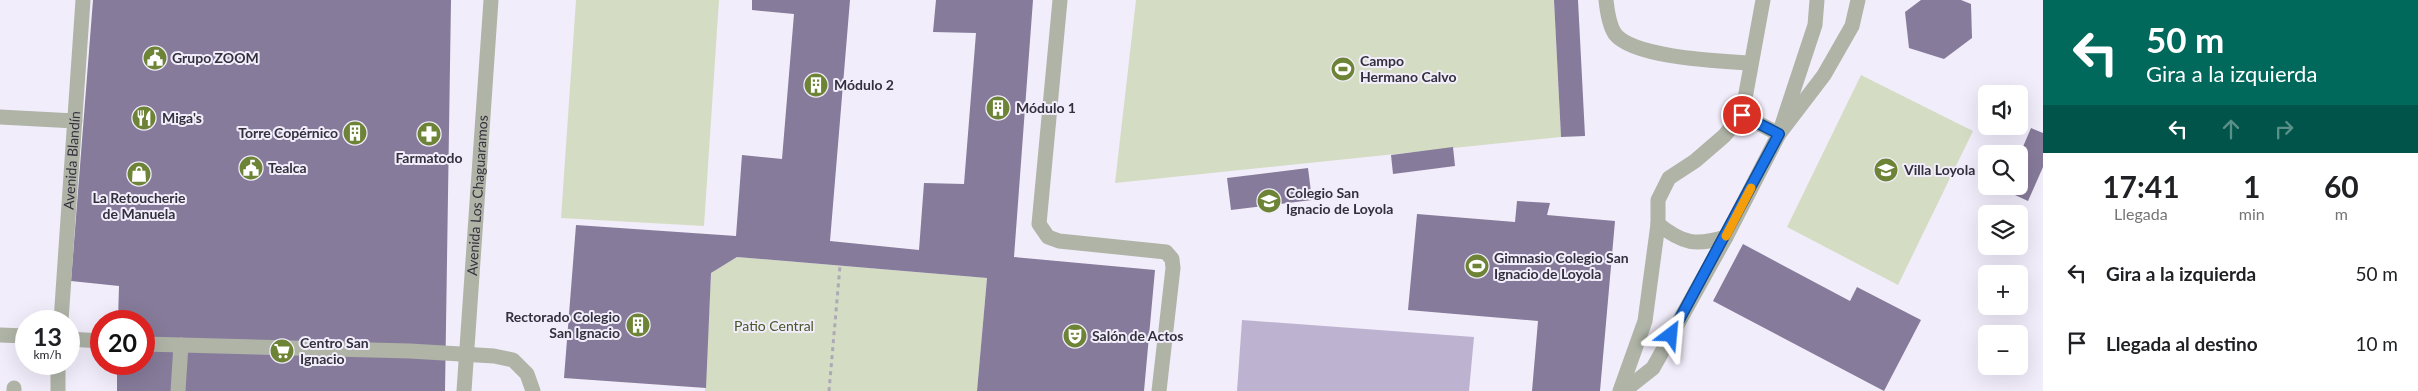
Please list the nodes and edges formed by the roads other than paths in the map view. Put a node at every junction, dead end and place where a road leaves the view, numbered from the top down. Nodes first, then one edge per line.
1 (83, 0) edge
2 (491, 0) edge
3 (1060, 0) edge
4 (1606, 0) edge
5 (1763, 0) edge
6 (1817, 0) edge
7 (1858, 0) edge
8 (1750, 63) junction
9 (1742, 115) junction
10 (0, 117) edge
11 (75, 121) junction
12 (1779, 134) junction
13 (1658, 224) junction
14 (1726, 237) junction
15 (62, 310) edge
16 (0, 335) edge
17 (15, 336) edge
18 (155, 344) edge
19 (181, 345) junction
20 (466, 354) junction
21 (58, 375) edge
22 (58, 391) edge
23 (178, 391) edge
24 (464, 391) edge
25 (533, 391) edge
26 (1160, 391) edge
27 (1620, 391) edge
28 (1624, 391) edge

1 - 11 street, Avenida Blandín
2 - 20 street, Avenida Los Chaguaramos
3 - 26 street
4 - 8 street
5 - 8 street
6 - 12 street
7 - 12 street
8 - 9 street
9 - 12 street
9 - 13 street
10 - 11 street
11 - 15 street, Avenida Blandín
12 - 14 street
13 - 14 street
13 - 27 street
14 - 28 street
16 - 17 street
18 - 19 street
19 - 20 street
19 - 23 street
20 - 24 street, Avenida Los Chaguaramos
20 - 25 street
21 - 22 street

